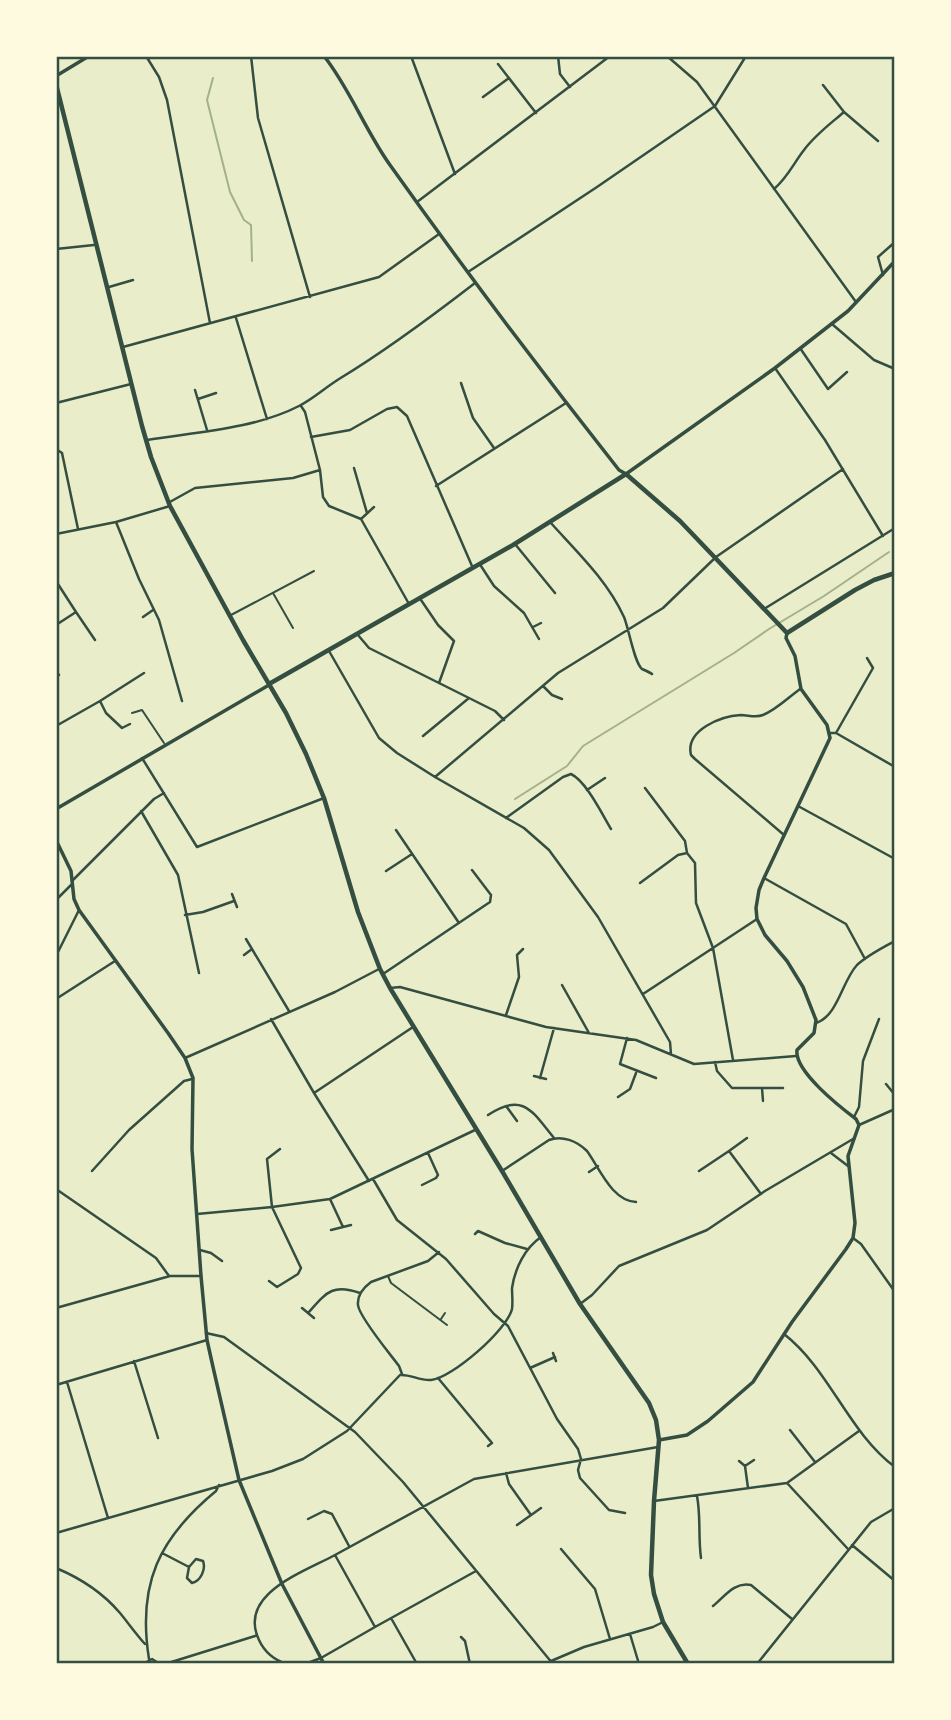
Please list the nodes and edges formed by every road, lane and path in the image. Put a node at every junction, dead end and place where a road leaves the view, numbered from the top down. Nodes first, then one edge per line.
1 (89, 56) edge
2 (146, 56) edge
3 (251, 56) edge
4 (324, 56) edge
5 (411, 56) edge
6 (558, 56) edge
7 (610, 56) edge
8 (667, 56) edge
9 (746, 56) edge
10 (891, 56) edge
11 (895, 60) edge
12 (498, 64) dead end
13 (56, 76) edge
14 (509, 78) junction
15 (56, 84) edge
16 (823, 85) dead end
17 (569, 87) junction
18 (483, 97) dead end
19 (715, 106) junction
20 (844, 112) junction
21 (536, 113) junction
22 (878, 141) dead end
23 (455, 174) junction
24 (774, 189) junction
25 (418, 202) junction
26 (439, 234) junction
27 (895, 242) edge
28 (95, 245) junction
29 (56, 249) edge
30 (895, 261) edge
31 (468, 272) junction
32 (883, 275) junction
33 (133, 280) dead end
34 (475, 283) junction
35 (106, 288) junction
36 (310, 297) junction
37 (857, 304) junction
38 (236, 317) junction
39 (832, 324) junction
40 (210, 325) junction
41 (123, 347) junction
42 (800, 348) junction
43 (775, 368) junction
44 (895, 369) edge
45 (847, 372) dead end
46 (461, 383) dead end
47 (131, 384) junction
48 (195, 390) dead end
49 (216, 393) dead end
50 (198, 400) junction
51 (56, 403) edge
52 (566, 403) junction
53 (301, 406) junction
54 (267, 418) junction
55 (207, 430) junction
56 (311, 437) junction
57 (146, 440) junction
58 (56, 449) edge
59 (494, 449) junction
60 (354, 468) dead end
61 (843, 469) junction
62 (320, 470) junction
63 (626, 474) junction
64 (436, 486) junction
65 (169, 505) junction
66 (374, 507) dead end
67 (368, 513) junction
68 (361, 519) junction
69 (116, 522) junction
70 (550, 522) junction
71 (895, 528) edge
72 (78, 529) junction
73 (56, 534) edge
74 (883, 536) junction
75 (515, 544) junction
76 (716, 557) junction
77 (479, 564) junction
78 (473, 567) junction
79 (314, 571) dead end
80 (895, 573) edge
81 (56, 581) edge
82 (274, 593) junction
83 (555, 593) dead end
84 (419, 598) junction
85 (409, 604) junction
86 (153, 610) junction
87 (766, 611) junction
88 (76, 612) junction
89 (229, 616) junction
90 (143, 617) dead end
91 (541, 623) dead end
92 (56, 625) edge
93 (533, 627) junction
94 (293, 628) dead end
95 (629, 629) junction
96 (787, 633) junction
97 (358, 635) junction
98 (539, 639) dead end
99 (95, 640) dead end
100 (329, 651) junction
101 (867, 658) dead end
102 (144, 673) dead end
103 (652, 674) dead end
104 (439, 683) junction
105 (269, 684) junction
106 (543, 687) junction
107 (800, 689) junction
108 (469, 698) junction
109 (562, 699) dead end
110 (100, 701) junction
111 (182, 701) dead end
112 (132, 713) dead end
113 (504, 720) junction
114 (130, 724) dead end
115 (56, 726) edge
116 (829, 733) junction
117 (836, 733) junction
118 (423, 736) dead end
119 (165, 744) junction
120 (142, 758) junction
121 (895, 767) edge
122 (435, 777) junction
123 (605, 778) dead end
124 (645, 788) dead end
125 (587, 790) junction
126 (164, 793) junction
127 (324, 798) junction
128 (798, 806) junction
129 (56, 809) edge
130 (141, 811) junction
131 (506, 818) junction
132 (611, 829) dead end
133 (396, 830) dead end
134 (784, 835) junction
135 (56, 840) edge
136 (687, 853) junction
137 (412, 854) junction
138 (895, 859) edge
139 (472, 870) dead end
140 (386, 871) dead end
141 (764, 878) junction
142 (72, 882) junction
143 (640, 883) dead end
144 (232, 894) dead end
145 (56, 900) edge
146 (234, 901) junction
147 (237, 907) dead end
148 (79, 910) junction
149 (186, 915) junction
150 (757, 919) junction
151 (458, 923) junction
152 (246, 939) dead end
153 (895, 941) edge
154 (713, 948) junction
155 (252, 949) junction
156 (523, 949) dead end
157 (244, 955) dead end
158 (56, 956) edge
159 (865, 959) junction
160 (116, 961) junction
161 (381, 972) junction
162 (199, 973) dead end
163 (562, 985) dead end
164 (390, 988) junction
165 (643, 994) junction
166 (56, 999) edge
167 (289, 1012) junction
168 (506, 1015) junction
169 (271, 1019) junction
170 (879, 1019) dead end
171 (816, 1023) junction
172 (413, 1027) junction
173 (554, 1028) junction
174 (589, 1032) junction
175 (627, 1038) junction
176 (671, 1054) junction
177 (796, 1056) junction
178 (185, 1058) junction
179 (733, 1060) junction
180 (715, 1062) junction
181 (636, 1071) junction
182 (534, 1076) dead end
183 (193, 1078) junction
184 (540, 1078) junction
185 (656, 1078) dead end
186 (546, 1079) dead end
187 (886, 1084) dead end
188 (783, 1087) dead end
189 (762, 1088) junction
190 (314, 1093) junction
191 (895, 1095) edge
192 (618, 1097) dead end
193 (763, 1101) dead end
194 (506, 1105) junction
195 (895, 1109) edge
196 (488, 1115) dead end
197 (853, 1117) junction
198 (517, 1121) dead end
199 (859, 1125) junction
200 (476, 1129) junction
201 (554, 1138) junction
202 (747, 1138) dead end
203 (853, 1139) junction
204 (280, 1149) dead end
205 (729, 1151) junction
206 (428, 1153) junction
207 (831, 1153) junction
208 (598, 1166) junction
209 (848, 1166) junction
210 (92, 1171) dead end
211 (502, 1171) junction
212 (699, 1171) dead end
213 (589, 1172) dead end
214 (373, 1179) junction
215 (369, 1181) junction
216 (422, 1185) dead end
217 (56, 1189) edge
218 (761, 1194) junction
219 (330, 1199) junction
220 (626, 1201) junction
221 (636, 1202) dead end
222 (625, 1207) dead end
223 (272, 1208) junction
224 (197, 1214) junction
225 (351, 1225) dead end
226 (343, 1227) junction
227 (331, 1230) dead end
228 (475, 1234) dead end
229 (541, 1237) junction
230 (853, 1238) junction
231 (527, 1249) junction
232 (200, 1250) junction
233 (439, 1252) junction
234 (222, 1261) dead end
235 (387, 1275) junction
236 (170, 1276) junction
237 (201, 1276) junction
238 (269, 1281) dead end
239 (895, 1292) edge
240 (360, 1293) junction
241 (580, 1304) junction
242 (56, 1308) edge
243 (302, 1308) dead end
244 (308, 1313) junction
245 (445, 1313) dead end
246 (314, 1318) dead end
247 (440, 1320) junction
248 (505, 1323) junction
249 (447, 1325) dead end
250 (206, 1333) junction
251 (784, 1334) junction
252 (207, 1340) junction
253 (555, 1357) dead end
254 (134, 1362) junction
255 (530, 1368) junction
256 (402, 1374) junction
257 (438, 1378) junction
258 (67, 1382) junction
259 (56, 1385) edge
260 (350, 1427) junction
261 (790, 1430) dead end
262 (859, 1431) junction
263 (159, 1438) dead end
264 (659, 1440) junction
265 (488, 1446) dead end
266 (658, 1447) junction
267 (581, 1459) junction
268 (754, 1460) dead end
269 (739, 1461) dead end
270 (815, 1462) junction
271 (745, 1466) junction
272 (895, 1467) edge
273 (506, 1473) junction
274 (239, 1480) junction
275 (787, 1483) junction
276 (219, 1485) junction
277 (748, 1488) junction
278 (696, 1495) junction
279 (654, 1501) junction
280 (424, 1507) junction
281 (541, 1508) dead end
282 (895, 1508) edge
283 (625, 1513) dead end
284 (531, 1515) junction
285 (108, 1518) junction
286 (308, 1519) dead end
287 (517, 1525) dead end
288 (56, 1533) edge
289 (852, 1545) junction
290 (349, 1547) junction
291 (561, 1549) dead end
292 (848, 1549) junction
293 (162, 1553) junction
294 (335, 1555) junction
295 (701, 1558) dead end
296 (189, 1567) junction
297 (56, 1568) edge
298 (476, 1570) junction
299 (895, 1581) edge
300 (282, 1584) junction
301 (713, 1606) dead end
302 (391, 1618) junction
303 (792, 1619) junction
304 (663, 1622) junction
305 (375, 1627) junction
306 (630, 1634) junction
307 (257, 1636) junction
308 (461, 1637) dead end
309 (610, 1639) junction
310 (146, 1646) junction
311 (321, 1658) junction
312 (149, 1659) junction
313 (552, 1662) edge
314 (142, 1664) edge
315 (162, 1664) edge
316 (287, 1664) edge
317 (305, 1664) edge
318 (324, 1664) edge
319 (417, 1664) edge
320 (470, 1664) edge
321 (544, 1664) edge
322 (639, 1664) edge
323 (688, 1664) edge
324 (757, 1664) edge

1 - 13 street
2 - 40 street
3 - 36 street
4 - 25 street
5 - 23 street
6 - 17 street
7 - 17 street
8 - 19 street
9 - 19 street
10 - 11 street
12 - 14 street
14 - 18 street
14 - 21 street
15 - 28 main road
16 - 20 street
17 - 21 street
19 - 24 street
19 - 31 street
20 - 22 street
20 - 24 street
21 - 23 street
23 - 25 street
24 - 37 street
25 - 26 street
26 - 31 street
26 - 36 street
27 - 32 street
28 - 29 street
28 - 35 main road
30 - 32 street
31 - 34 street
32 - 37 street
33 - 35 street
34 - 52 street
34 - 53 street
35 - 41 main road
36 - 38 street
37 - 39 street
38 - 40 street
38 - 54 street
39 - 42 street
39 - 44 street
40 - 41 street
41 - 47 main road
42 - 43 street
42 - 45 street
43 - 61 street
43 - 63 street
46 - 59 street
47 - 51 street
47 - 57 main road
48 - 50 street
49 - 50 street
50 - 55 street
52 - 59 street
52 - 63 street
53 - 54 street
53 - 56 street
54 - 55 street
55 - 57 street
56 - 62 street
56 - 64 street
57 - 65 main road
58 - 72 street
59 - 64 street
60 - 67 street
61 - 74 street
61 - 76 street
62 - 65 street
62 - 68 street
63 - 70 main road
63 - 76 main road
64 - 78 street
65 - 69 street
65 - 89 main road
66 - 67 street
67 - 68 street
68 - 85 street
69 - 72 street
69 - 86 street
70 - 75 main road
70 - 95 street
71 - 74 street
72 - 73 street
74 - 87 street
75 - 77 main road
75 - 83 street
76 - 87 main road
76 - 95 street
77 - 78 main road
77 - 93 street
78 - 84 main road
79 - 82 lane
80 - 96 main road
81 - 88 street
82 - 89 lane
82 - 94 lane
84 - 85 main road
84 - 104 street
85 - 97 main road
86 - 90 street
86 - 111 street
87 - 96 main road
88 - 92 street
88 - 99 street
89 - 105 main road
91 - 93 street
93 - 98 street
95 - 103 street
95 - 106 street
96 - 107 street
97 - 100 main road
97 - 104 street
100 - 105 main road
100 - 122 street
101 - 117 street
102 - 110 street
104 - 108 street
105 - 119 street
105 - 127 main road
106 - 109 street
106 - 113 street
107 - 116 street
107 - 134 street
108 - 113 street
108 - 118 street
110 - 114 street
110 - 115 street
112 - 119 lane
113 - 122 street
116 - 117 street
116 - 128 street
117 - 121 street
119 - 120 street
120 - 126 street
120 - 129 street
122 - 131 street
123 - 125 street
124 - 136 street
125 - 131 street
125 - 132 street
126 - 127 street
126 - 130 street
127 - 161 main road
128 - 134 street
128 - 138 street
130 - 142 street
130 - 149 street
131 - 165 street
133 - 137 street
134 - 141 street
135 - 142 street
136 - 143 street
136 - 154 street
137 - 140 street
137 - 151 street
139 - 151 street
141 - 150 street
141 - 159 street
142 - 145 street
142 - 148 street
144 - 146 street
146 - 147 street
146 - 149 street
148 - 158 street
148 - 160 street
149 - 162 street
150 - 154 street
150 - 171 street
151 - 161 street
152 - 155 street
153 - 159 street
154 - 165 street
154 - 179 street
155 - 157 street
155 - 167 street
156 - 168 street
159 - 171 street
160 - 166 street
160 - 178 street
161 - 164 main road
161 - 167 street
163 - 174 street
164 - 168 street
164 - 172 main road
165 - 176 street
167 - 169 street
168 - 173 street
169 - 178 street
169 - 190 street
170 - 197 street
171 - 177 street
172 - 190 street
172 - 200 main road
173 - 174 street
173 - 184 street
174 - 175 street
175 - 176 street
175 - 181 street
176 - 180 street
177 - 179 street
177 - 197 street
178 - 183 street
179 - 180 street
180 - 189 street
181 - 185 street
181 - 192 street
182 - 184 street
183 - 210 street
183 - 224 street
184 - 186 street
187 - 191 street
188 - 189 street
189 - 193 street
190 - 215 street
194 - 196 street
194 - 198 street
194 - 201 street
195 - 199 street
197 - 199 street
199 - 203 street
200 - 206 street
200 - 211 main road
201 - 208 street
201 - 211 street
202 - 205 street
203 - 207 street
203 - 209 street
204 - 223 street
205 - 212 street
205 - 218 street
206 - 214 street
206 - 216 street
207 - 209 street
207 - 218 street
208 - 213 street
208 - 220 street
209 - 230 street
211 - 229 main road
214 - 215 street
214 - 233 street
215 - 219 street
217 - 236 street
218 - 241 street
219 - 223 street
219 - 226 street
220 - 221 street
220 - 222 street
223 - 224 street
223 - 238 street
224 - 232 street
225 - 226 street
226 - 227 street
228 - 231 street
229 - 231 street
229 - 241 main road
230 - 239 street
230 - 251 street
231 - 248 street
232 - 234 street
232 - 237 street
233 - 235 street
233 - 248 street
235 - 240 street
235 - 247 lane
236 - 237 street
236 - 242 street
237 - 250 street
240 - 244 street
240 - 256 street
241 - 264 main road
243 - 244 street
244 - 246 street
245 - 247 lane
247 - 249 lane
248 - 255 street
248 - 257 street
250 - 252 street
250 - 260 street
251 - 262 street
251 - 264 street
252 - 254 street
252 - 274 street
253 - 255 street
254 - 258 street
254 - 263 street
255 - 267 street
256 - 257 street
256 - 260 street
257 - 265 street
258 - 259 street
258 - 285 street
260 - 274 street
260 - 280 street
261 - 270 street
262 - 270 street
262 - 272 street
264 - 266 main road
266 - 267 street
266 - 279 main road
267 - 273 street
267 - 283 street
268 - 271 street
269 - 271 street
270 - 275 street
271 - 277 street
273 - 280 street
273 - 284 street
274 - 276 street
274 - 300 street
275 - 277 street
275 - 292 street
276 - 285 street
276 - 293 street
277 - 278 street
278 - 279 street
278 - 295 street
279 - 304 main road
280 - 290 street
280 - 298 street
281 - 284 street
282 - 289 street
284 - 287 street
285 - 288 street
286 - 290 street
289 - 292 street
289 - 299 street
290 - 294 street
291 - 309 street
292 - 303 street
293 - 296 street
293 - 310 street
294 - 300 street
294 - 305 street
296 - 296 street
297 - 310 street
298 - 302 street
298 - 313 street
300 - 307 street
300 - 311 street
301 - 303 street
302 - 305 street
302 - 319 street
303 - 324 street
304 - 306 street
304 - 323 main road
305 - 311 street
306 - 309 street
306 - 322 street
307 - 315 street
307 - 316 street
308 - 320 street
309 - 313 street
310 - 312 street
311 - 317 street
311 - 318 street
312 - 314 street
312 - 315 street
313 - 321 street

